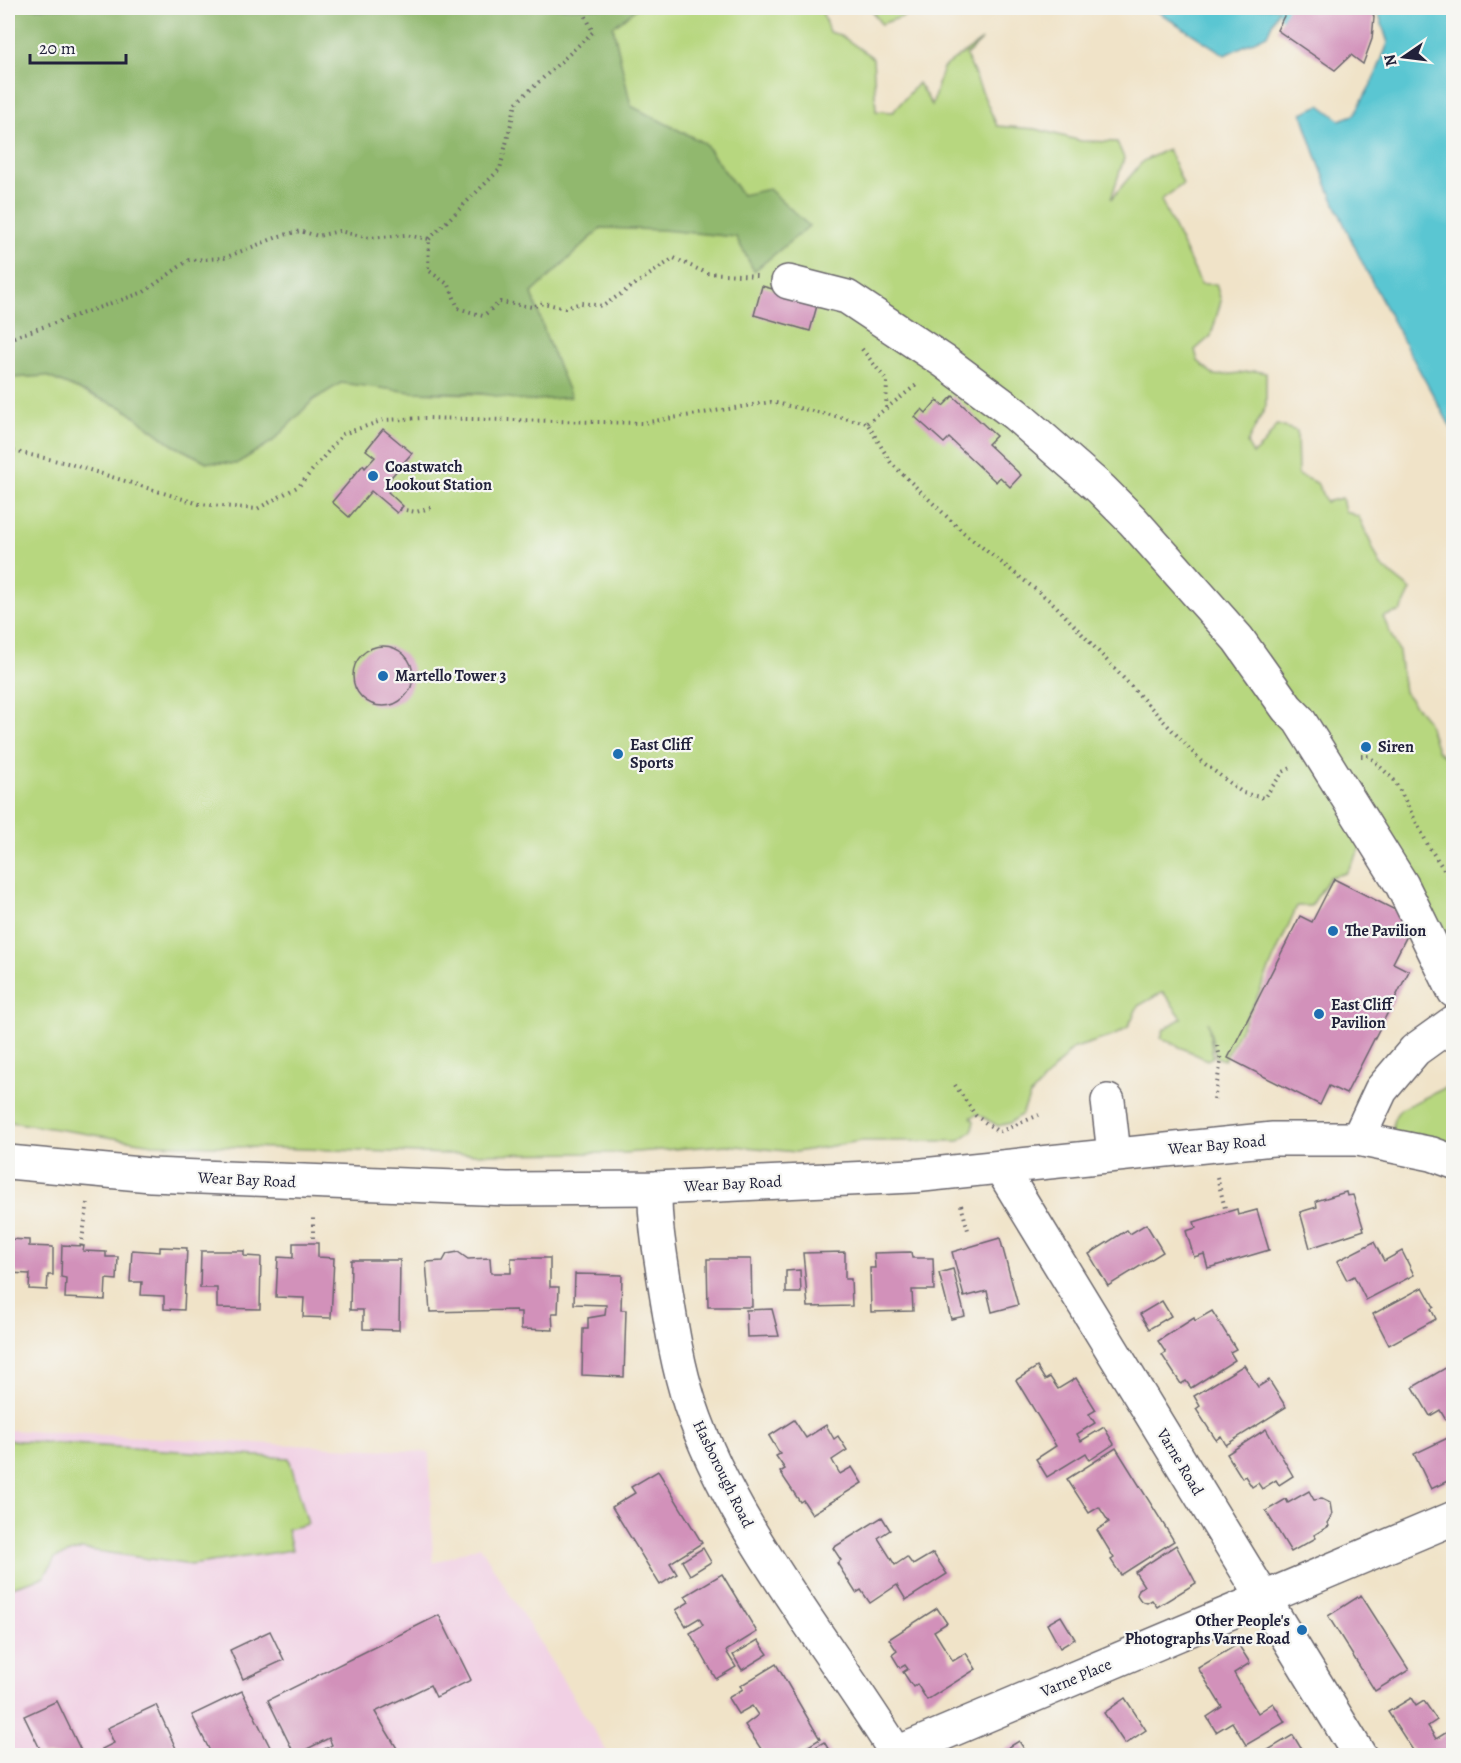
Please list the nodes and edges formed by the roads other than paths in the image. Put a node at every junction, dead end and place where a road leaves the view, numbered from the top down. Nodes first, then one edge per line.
1 (788, 282) road end
2 (1454, 991) edge
3 (1454, 1022) edge
4 (1108, 1101) dead end
5 (1358, 1139) junction
6 (1114, 1154) junction
7 (8, 1162) edge
8 (1454, 1162) edge
9 (1001, 1168) junction
10 (655, 1188) junction
11 (1454, 1518) edge
12 (1264, 1600) junction
13 (898, 1754) edge
14 (1360, 1755) edge

1 - 2 street
3 - 5 street
4 - 6 street
5 - 6 street, Wear Bay Road
5 - 8 street, Wear Bay Road
6 - 9 street, Wear Bay Road
7 - 10 street, Wear Bay Road
9 - 10 street, Wear Bay Road
9 - 12 street, Varne Road
10 - 13 street, Hasborough Road
11 - 12 street, Varne Place
12 - 13 street, Varne Place
12 - 14 street, Varne Road

